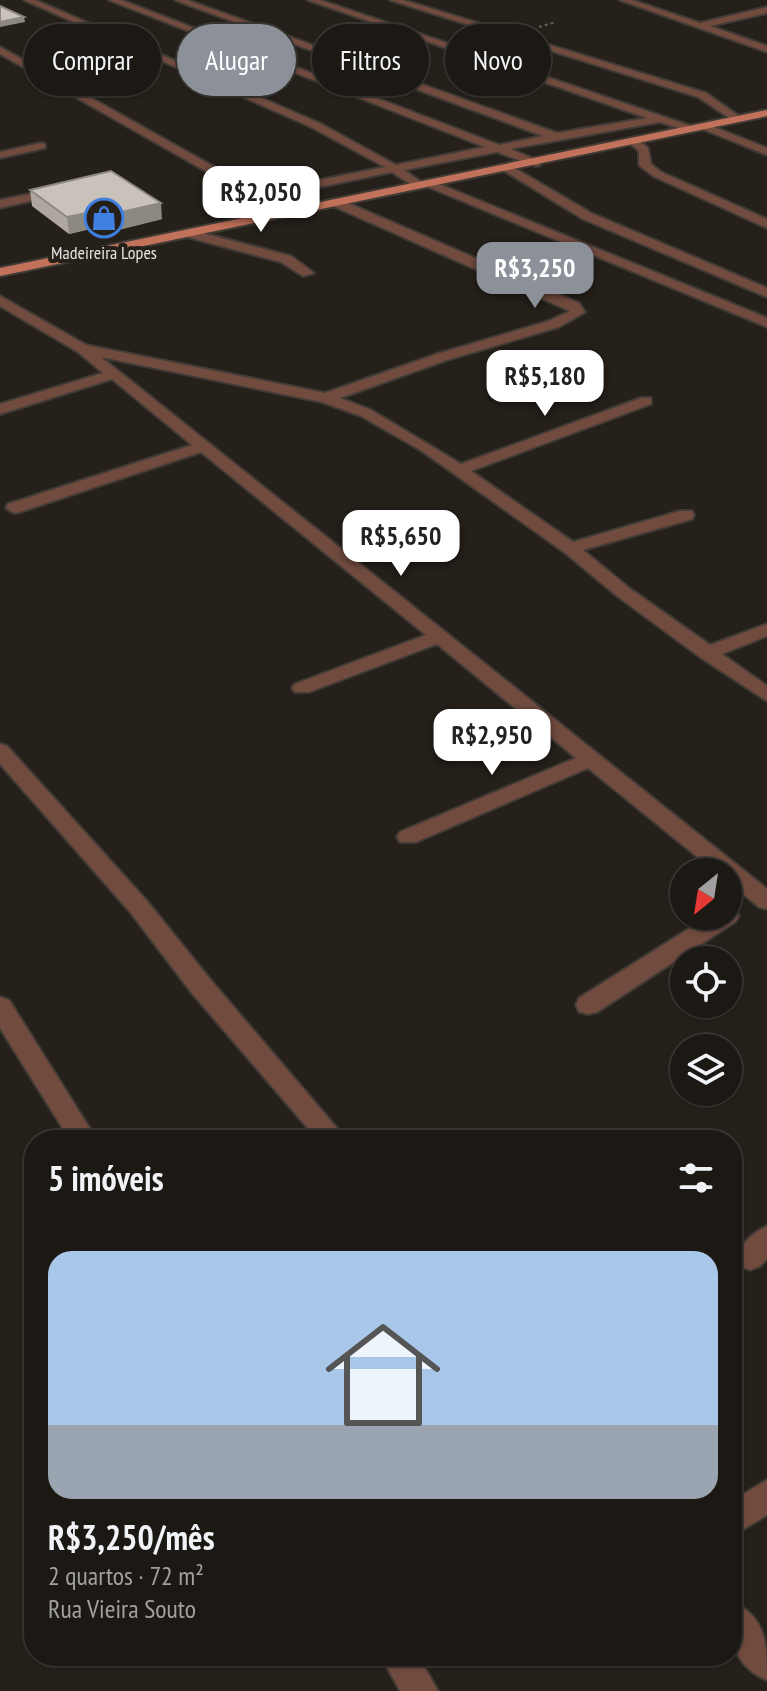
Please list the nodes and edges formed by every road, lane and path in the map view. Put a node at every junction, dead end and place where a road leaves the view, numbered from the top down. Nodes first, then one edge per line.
1 (28, 0) edge
2 (113, 0) edge
3 (179, 0) edge
4 (312, 0) edge
5 (394, 0) edge
6 (624, 0) edge
7 (767, 10) edge
8 (699, 26) junction
9 (767, 49) edge
10 (0, 50) edge
11 (767, 113) edge
12 (660, 119) junction
13 (738, 119) junction
14 (704, 126) junction
15 (690, 129) junction
16 (760, 135) dead end
17 (554, 137) junction
18 (730, 137) junction
19 (633, 141) junction
20 (41, 146) dead end
21 (502, 148) junction
22 (767, 152) edge
23 (0, 155) edge
24 (536, 163) junction
25 (395, 168) junction
26 (507, 168) junction
27 (425, 185) junction
28 (71, 188) edge
29 (257, 196) junction
30 (337, 203) junction
31 (0, 204) edge
32 (280, 215) junction
33 (767, 224) edge
34 (191, 234) junction
35 (0, 272) edge
36 (308, 273) dead end
37 (767, 293) edge
38 (0, 300) edge
39 (767, 323) edge
40 (83, 349) junction
41 (114, 374) junction
42 (326, 398) junction
43 (646, 401) dead end
44 (0, 409) edge
45 (204, 446) junction
46 (459, 470) junction
47 (14, 508) dead end
48 (686, 515) dead end
49 (570, 548) junction
50 (767, 630) edge
51 (441, 636) junction
52 (707, 653) junction
53 (302, 688) dead end
54 (767, 695) edge
55 (0, 751) edge
56 (593, 758) junction
57 (408, 837) dead end
58 (763, 898) edge
59 (742, 908) edge
60 (705, 930) edge
61 (588, 1005) dead end
62 (0, 1007) edge
63 (78, 1130) edge
64 (325, 1130) edge
65 (767, 1496) edge
66 (742, 1513) edge
67 (742, 1632) edge
68 (767, 1663) edge
69 (404, 1666) edge
70 (420, 1691) edge

1 - 25 street
2 - 21 street
3 - 17 street
4 - 12 street
5 - 13 street
6 - 8 street
7 - 8 street
8 - 9 street
10 - 29 street
11 - 13 main road
12 - 15 street
12 - 17 street
13 - 14 main road
14 - 15 main road
14 - 18 street
15 - 19 main road
16 - 18 street
17 - 21 street
18 - 22 street
19 - 24 main road
19 - 33 street
20 - 23 street
21 - 24 street
21 - 25 street
24 - 26 main road
25 - 27 street
25 - 29 street
26 - 27 main road
26 - 37 street
27 - 30 main road
27 - 39 street
28 - 31 street
29 - 32 street
30 - 32 main road
30 - 42 street
32 - 34 main road
34 - 35 main road
34 - 36 street
38 - 40 street
40 - 41 street
40 - 42 street
41 - 44 street
41 - 45 street
42 - 46 street
43 - 46 street
45 - 47 street
45 - 51 street
46 - 49 street
48 - 49 street
49 - 52 street
50 - 52 street
51 - 53 street
51 - 56 street
52 - 54 street
55 - 64 street
56 - 57 street
56 - 58 street
58 - 59 street
60 - 61 street
62 - 63 street
65 - 66 street
67 - 68 street
69 - 70 street

